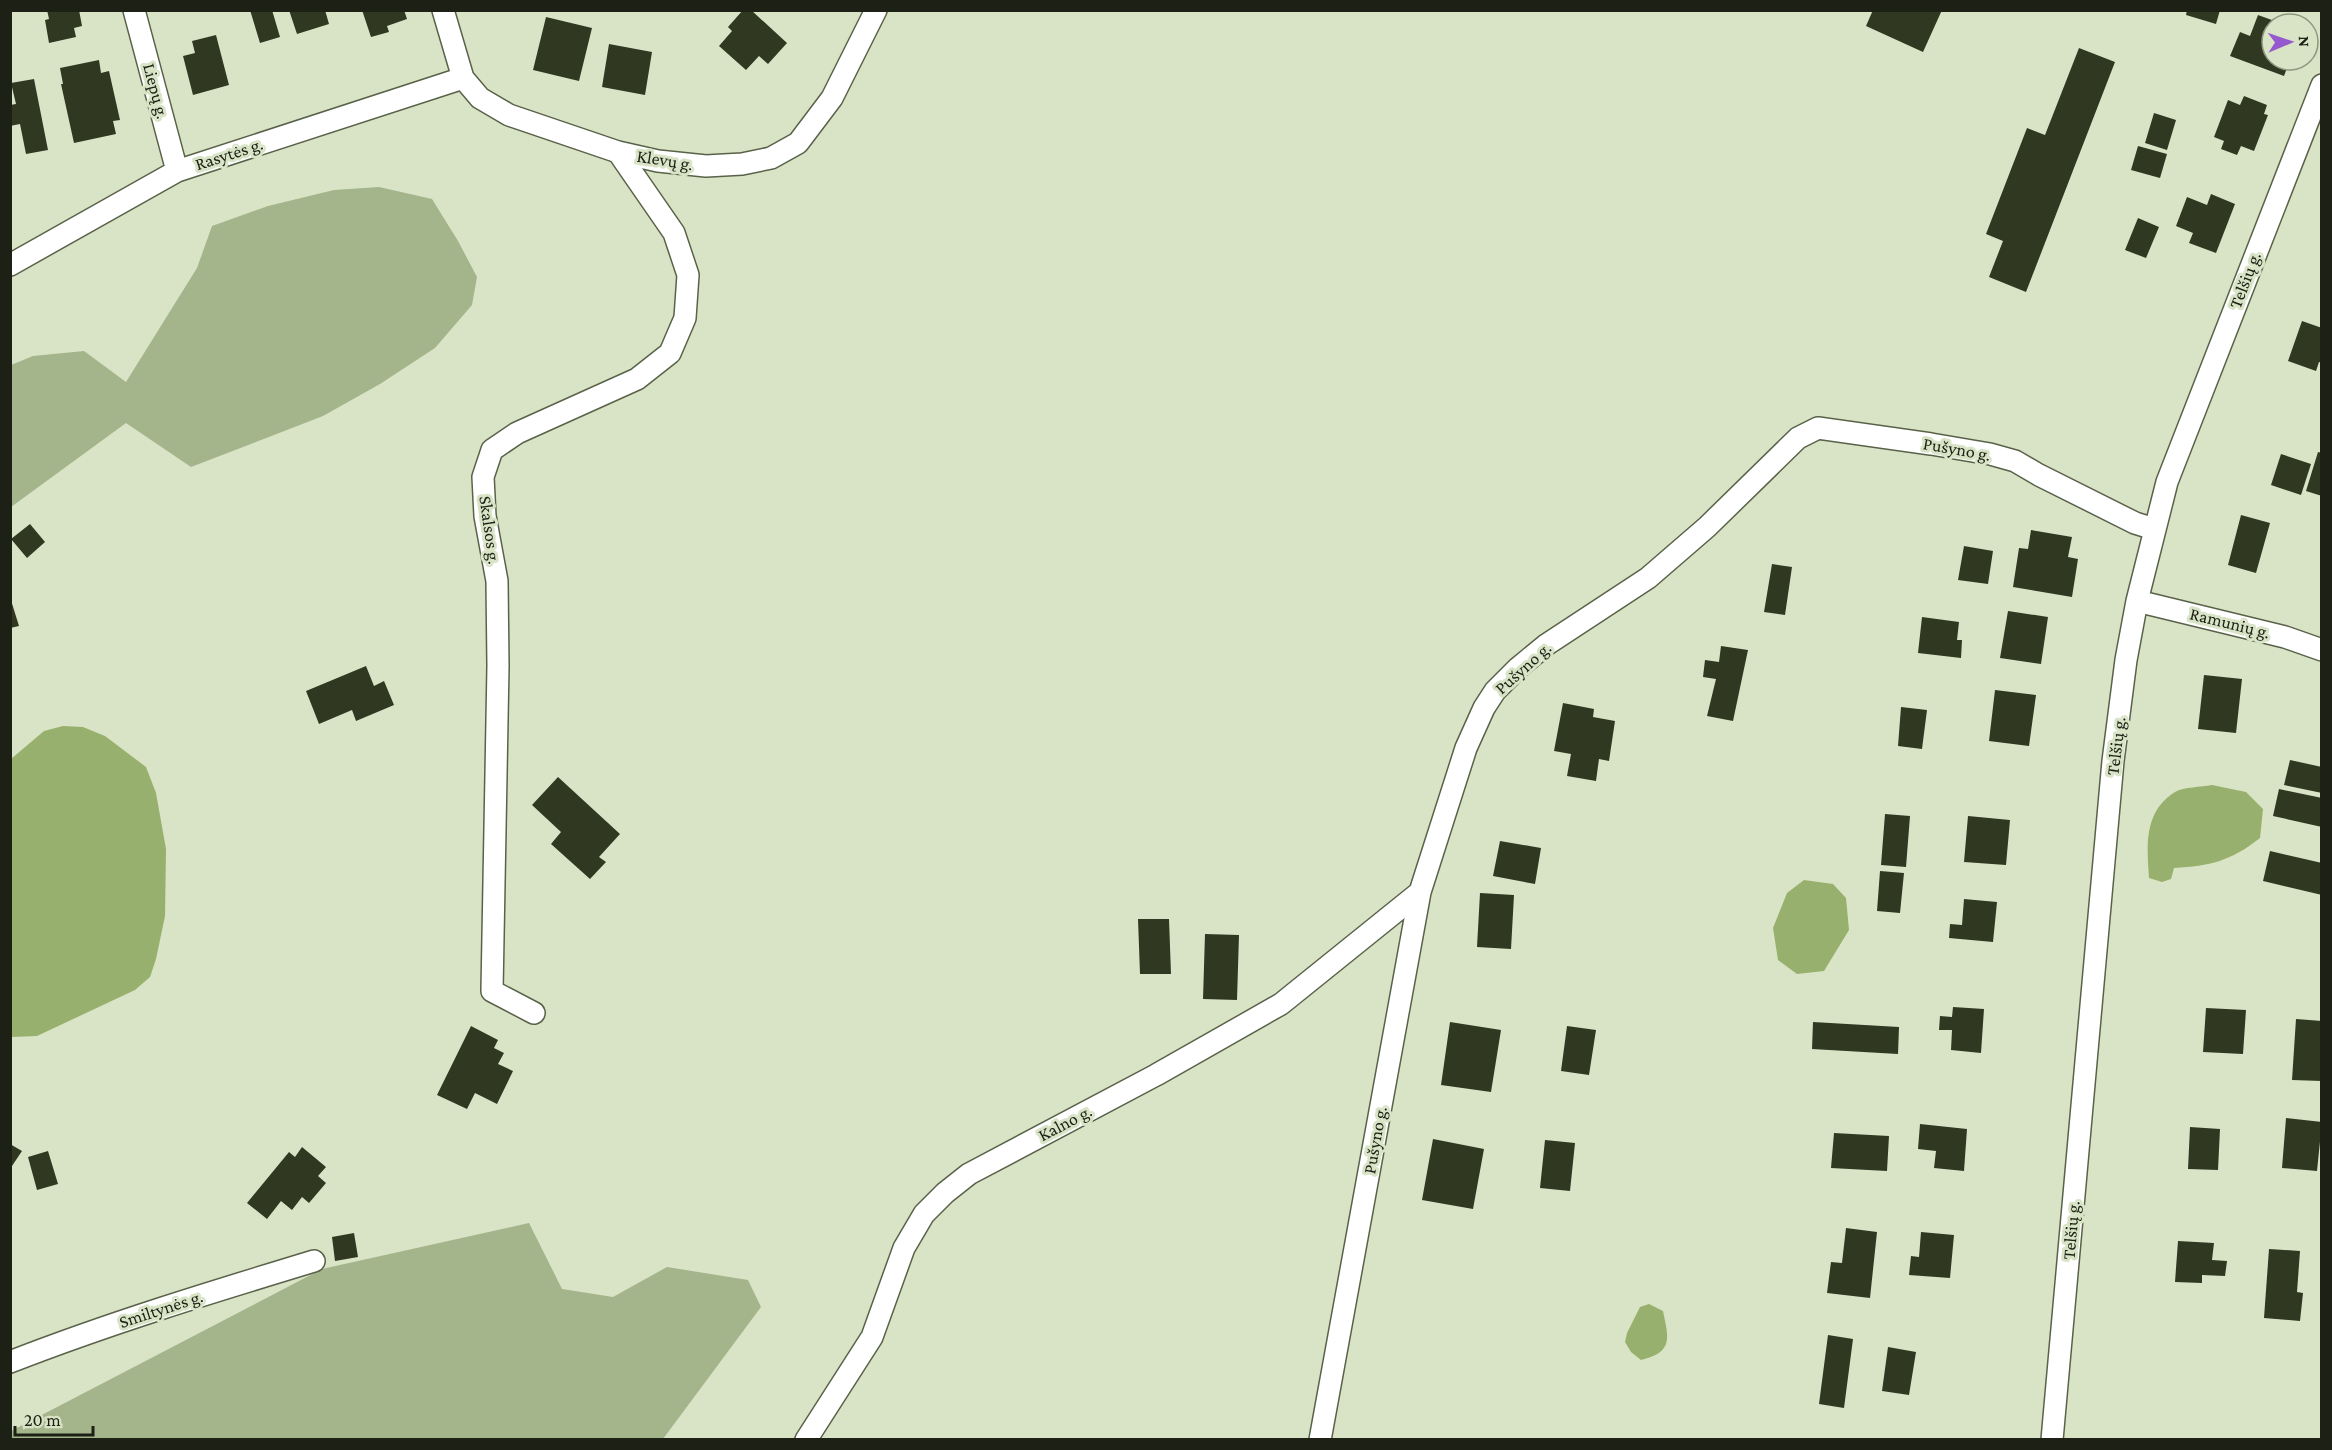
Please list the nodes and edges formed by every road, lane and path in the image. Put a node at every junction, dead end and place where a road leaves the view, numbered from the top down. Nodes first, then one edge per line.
1 (134, 10) edge
2 (443, 10) edge
3 (876, 10) edge
4 (463, 78) junction
5 (2322, 85) edge
6 (618, 152) junction
7 (177, 171) junction
8 (10, 265) edge
9 (2154, 529) junction
10 (2137, 601) junction
11 (2322, 650) edge
12 (1420, 892) junction
13 (534, 1013) dead end
14 (314, 1262) dead end
15 (10, 1362) edge
16 (806, 1440) edge
17 (1320, 1440) edge
18 (2052, 1440) edge

1 - 7 street, Liepų g.
2 - 4 street, Klevų g.
3 - 6 street, Klevų g.
4 - 6 street, Klevų g.
4 - 7 street, Rasytės g.
5 - 9 street, Telšių g.
6 - 13 street, Skalsos g.
7 - 8 street, Rasytės g.
9 - 10 street, Telšių g.
9 - 12 street, Pušyno g.
10 - 11 street, Ramunių g.
10 - 18 street, Telšių g.
12 - 16 street, Kalno g.
12 - 17 street, Pušyno g.
14 - 15 street, Smiltynės g.

